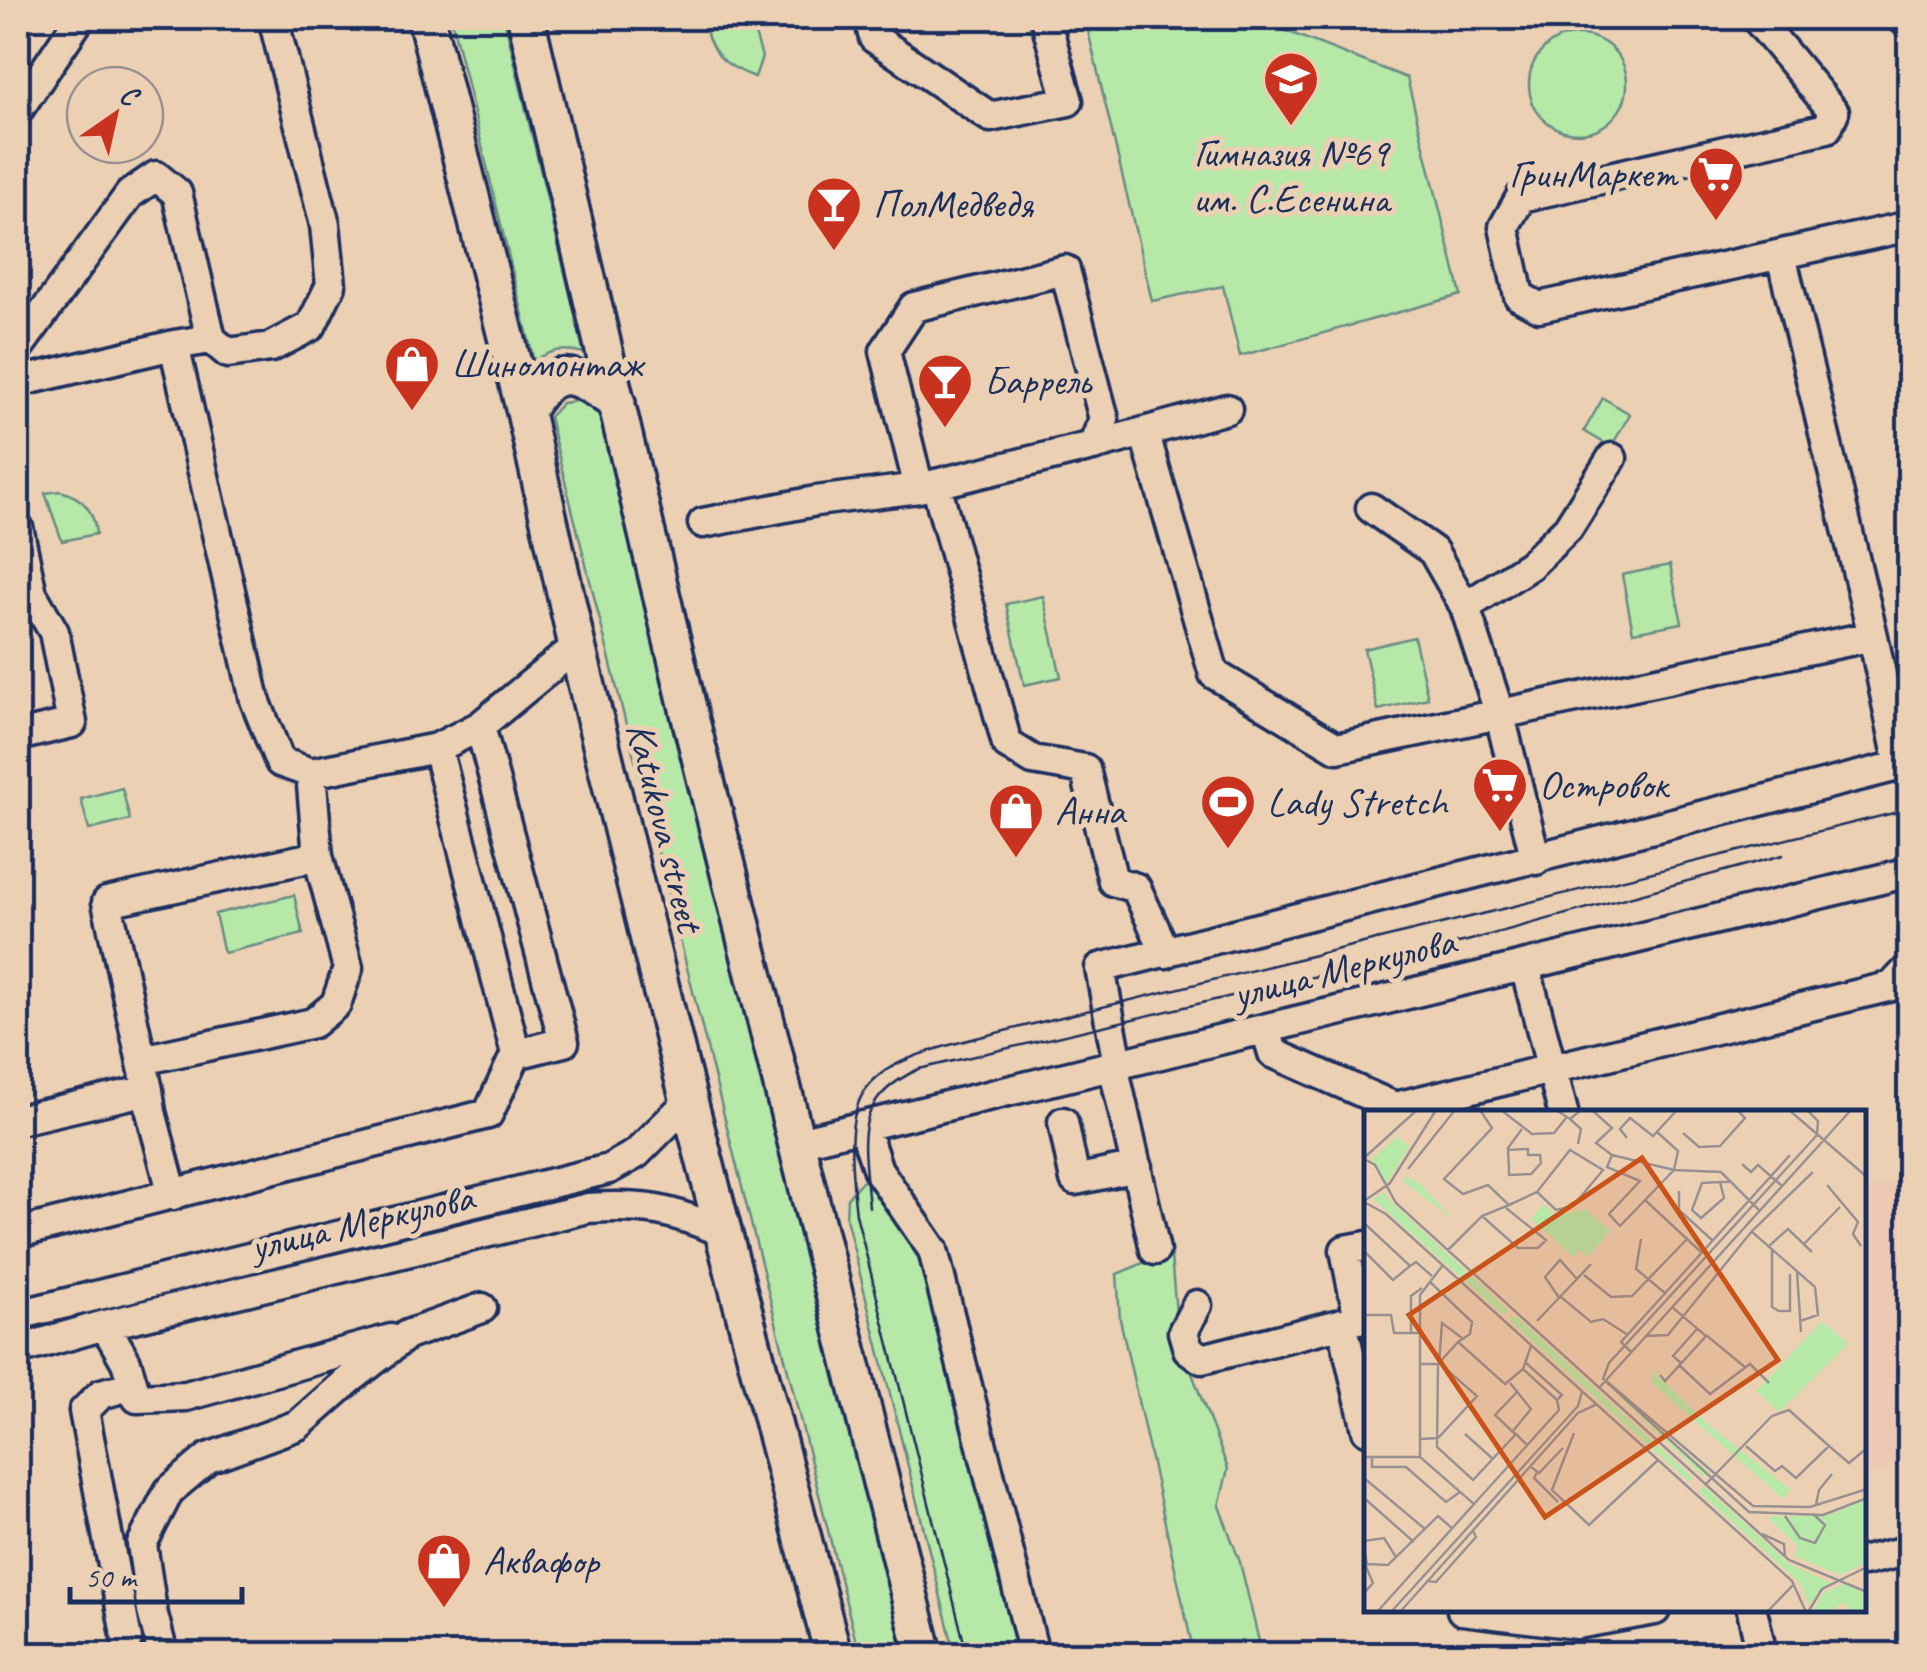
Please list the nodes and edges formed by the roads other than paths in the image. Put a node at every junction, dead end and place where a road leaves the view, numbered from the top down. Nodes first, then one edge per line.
1 (80, 18) edge
2 (273, 18) edge
3 (426, 18) edge
4 (526, 18) edge
5 (869, 18) edge
6 (1045, 18) edge
7 (1756, 18) edge
8 (1902, 18) edge
9 (1910, 26) edge
10 (18, 110) edge
11 (1910, 226) edge
12 (1782, 255) junction
13 (211, 339) junction
14 (174, 345) junction
15 (18, 348) edge
16 (18, 382) edge
17 (617, 403) junction
18 (1226, 409) dead end
19 (525, 412) junction
20 (1148, 445) dead end
21 (1093, 446) junction
22 (1612, 458) dead end
23 (927, 486) junction
24 (1370, 508) dead end
25 (703, 523) dead end
26 (18, 527) edge
27 (1466, 608) junction
28 (1873, 636) junction
29 (577, 646) junction
30 (1499, 712) junction
31 (480, 726) junction
32 (18, 736) edge
33 (437, 748) junction
34 (1904, 765) edge
35 (311, 774) junction
36 (318, 856) junction
37 (1536, 860) junction
38 (1910, 872) edge
39 (1166, 952) junction
40 (1524, 966) junction
41 (1910, 967) edge
42 (1266, 1029) junction
43 (516, 1054) junction
44 (142, 1060) junction
45 (1116, 1065) junction
46 (1553, 1070) junction
47 (148, 1090) junction
48 (691, 1099) junction
49 (1563, 1110) edge
50 (18, 1120) edge
51 (1063, 1122) dead end
52 (863, 1126) junction
53 (798, 1142) junction
54 (1136, 1167) junction
55 (173, 1194) junction
56 (18, 1233) edge
57 (726, 1233) junction
58 (1364, 1247) edge
59 (1156, 1250) dead end
60 (1198, 1305) dead end
61 (482, 1308) dead end
62 (18, 1315) edge
63 (1356, 1320) edge
64 (105, 1325) junction
65 (407, 1335) junction
66 (18, 1350) edge
67 (133, 1385) junction
68 (1364, 1400) edge
69 (1910, 1550) edge
70 (1867, 1560) edge
71 (1478, 1612) edge
72 (1644, 1612) edge
73 (1752, 1612) edge
74 (127, 1640) dead end
75 (163, 1654) edge
76 (833, 1654) edge
77 (924, 1654) edge
78 (1034, 1654) edge
79 (1762, 1654) edge

1 - 10 street
2 - 13 street
3 - 19 main road, Katukova street
4 - 17 main road, Katukova street
5 - 6 street
7 - 12 street
8 - 9 street
11 - 12 street
12 - 28 street
13 - 14 street
13 - 15 street
14 - 16 street
14 - 35 street
17 - 19 main road
17 - 53 main road, Katukova street
18 - 21 street
19 - 29 main road, Katukova street
20 - 30 street
21 - 23 street
21 - 23 street
22 - 27 street
23 - 25 street
23 - 39 street
24 - 27 street
26 - 32 street
27 - 30 street
28 - 30 street
28 - 34 street
29 - 31 street
29 - 48 main road, Katukova street
30 - 37 street
31 - 33 street
31 - 43 street
33 - 35 street
33 - 43 street
34 - 37 street
35 - 36 street
36 - 44 street
36 - 44 street
37 - 39 street
38 - 40 street, улица Меркулова
39 - 45 street
40 - 42 street, улица Меркулова
40 - 46 street
41 - 46 street
42 - 45 street, улица Меркулова
42 - 46 street
43 - 55 street
44 - 47 street
45 - 52 street, улица Меркулова
45 - 54 street
46 - 49 street
47 - 50 street
47 - 55 street
48 - 57 main road, Katukova street
48 - 62 street, улица Меркулова
51 - 54 street
52 - 53 street, улица Меркулова
52 - 78 street
53 - 77 main road, Katukova street
54 - 59 street
55 - 56 street
57 - 64 street, улица Меркулова
57 - 76 main road, Katukova street
58 - 63 street
60 - 63 street
61 - 65 street
63 - 68 street
64 - 66 street, улица Меркулова
64 - 67 street
65 - 67 street
65 - 75 street
67 - 74 street
69 - 70 street
71 - 72 street
73 - 79 street

